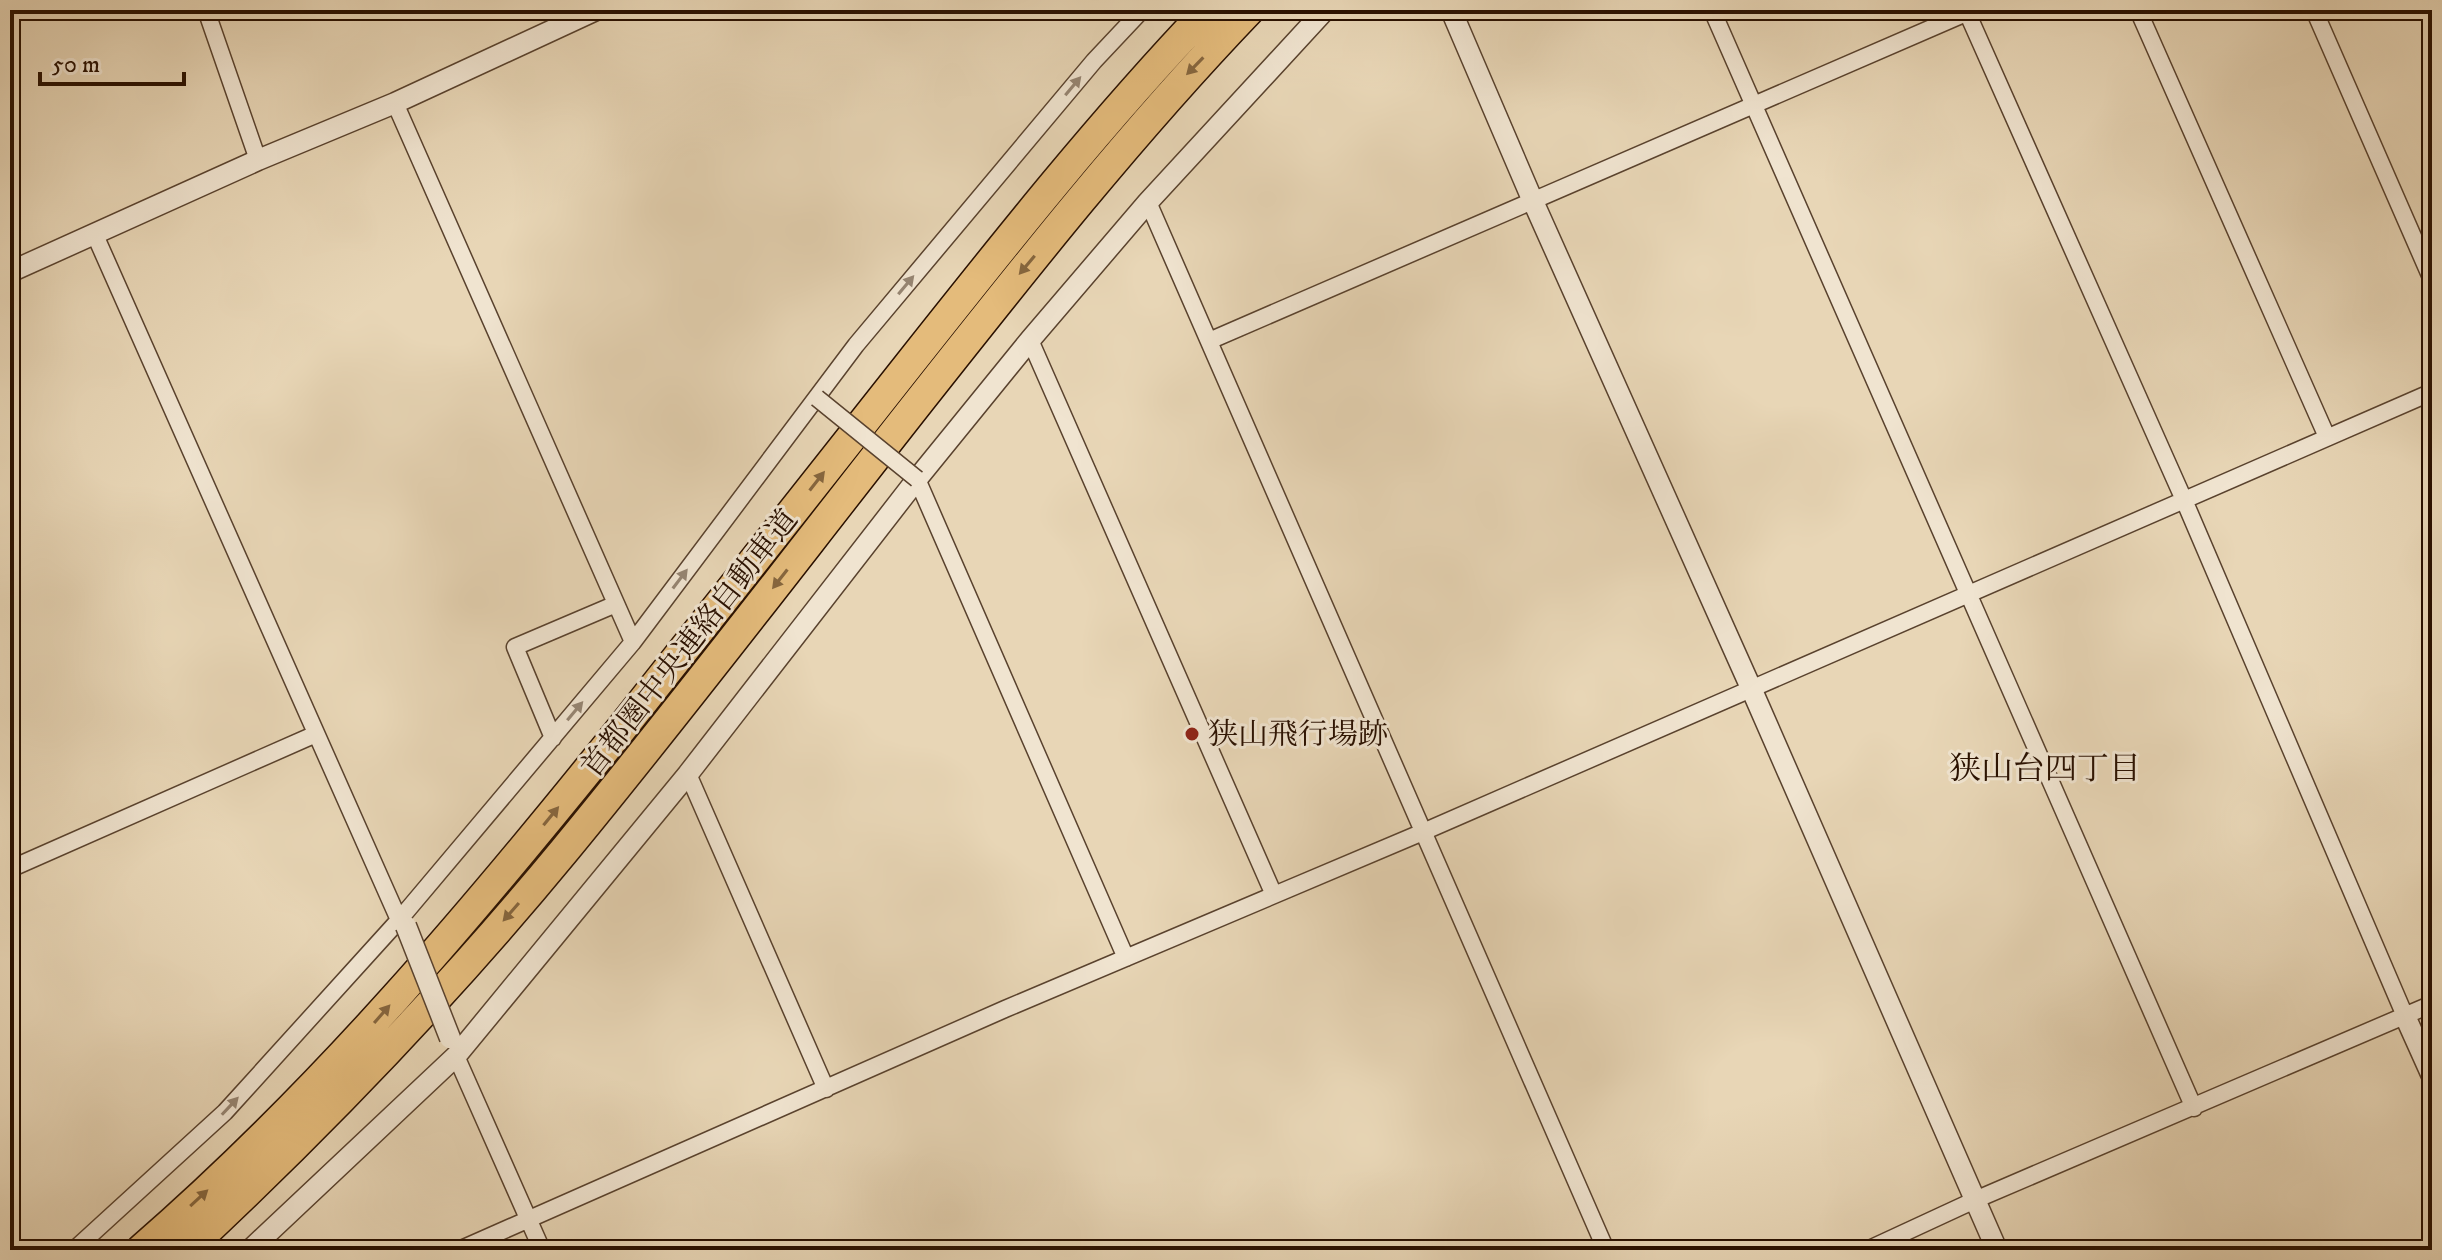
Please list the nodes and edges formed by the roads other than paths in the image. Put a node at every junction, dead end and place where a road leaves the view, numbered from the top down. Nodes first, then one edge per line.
1 (206, 10) edge
2 (596, 10) edge
3 (1142, 10) edge
4 (1208, 10) edge
5 (1249, 10) edge
6 (1325, 10) edge
7 (1451, 10) edge
8 (1712, 10) edge
9 (2138, 10) edge
10 (2314, 10) edge
11 (1969, 11) edge
12 (395, 103) junction
13 (1752, 104) junction
14 (258, 160) junction
15 (1532, 199) junction
16 (1148, 202) junction
17 (95, 235) junction
18 (10, 272) edge
19 (2432, 280) edge
20 (1030, 340) junction
21 (1209, 341) junction
22 (2432, 392) edge
23 (817, 398) junction
24 (2327, 437) junction
25 (917, 479) junction
26 (2184, 500) junction
27 (1966, 594) junction
28 (616, 604) junction
29 (633, 642) junction
30 (1751, 688) junction
31 (316, 734) junction
32 (553, 738) junction
33 (688, 774) junction
34 (1423, 832) junction
35 (10, 869) edge
36 (1274, 895) junction
37 (402, 923) junction
38 (1126, 958) junction
39 (2432, 1004) edge
40 (2405, 1016) junction
41 (453, 1047) junction
42 (2432, 1076) edge
43 (826, 1089) junction
44 (2194, 1108) junction
45 (1975, 1200) junction
46 (529, 1219) junction
47 (74, 1250) edge
48 (141, 1250) edge
49 (186, 1250) edge
50 (250, 1250) edge
51 (459, 1250) edge
52 (542, 1250) edge
53 (1606, 1250) edge
54 (1867, 1250) edge
55 (1997, 1250) edge

1 - 14 street
2 - 12 street
23 -> 3 street
48 -> 4 highway, 首都圏中央連絡自動車道
5 -> 49 highway, 首都圏中央連絡自動車道
6 - 16 street
7 - 15 street
8 - 13 street
9 - 24 street
10 - 19 street
11 - 13 street
11 - 26 street
12 - 14 street
12 - 28 street
13 - 15 street
13 - 27 street
14 - 17 street
15 - 21 street
15 - 30 street
16 - 20 street
16 - 21 street
17 - 18 street
17 - 31 street
20 - 25 street
20 - 36 street
21 - 34 street
22 - 24 street
23 - 25 street, bridge
29 -> 23 street
24 - 26 street
25 - 33 street
25 - 38 street
26 - 27 street
26 - 40 street
27 - 30 street
27 - 44 street
28 - 29 street
28 - 32 street
32 -> 29 street
30 - 34 street
30 - 45 street
31 - 35 street
31 - 37 street
32 - 37 street
33 - 41 street
33 - 43 street
34 - 36 street
34 - 53 street
36 - 38 street
37 - 41 street, bridge
47 -> 37 street
38 - 43 street
39 - 40 street
40 - 42 street
40 - 44 street
41 - 46 street
41 - 50 street
43 - 46 street
44 - 45 street
45 - 54 street
45 - 55 street
46 - 51 street
46 - 52 street

